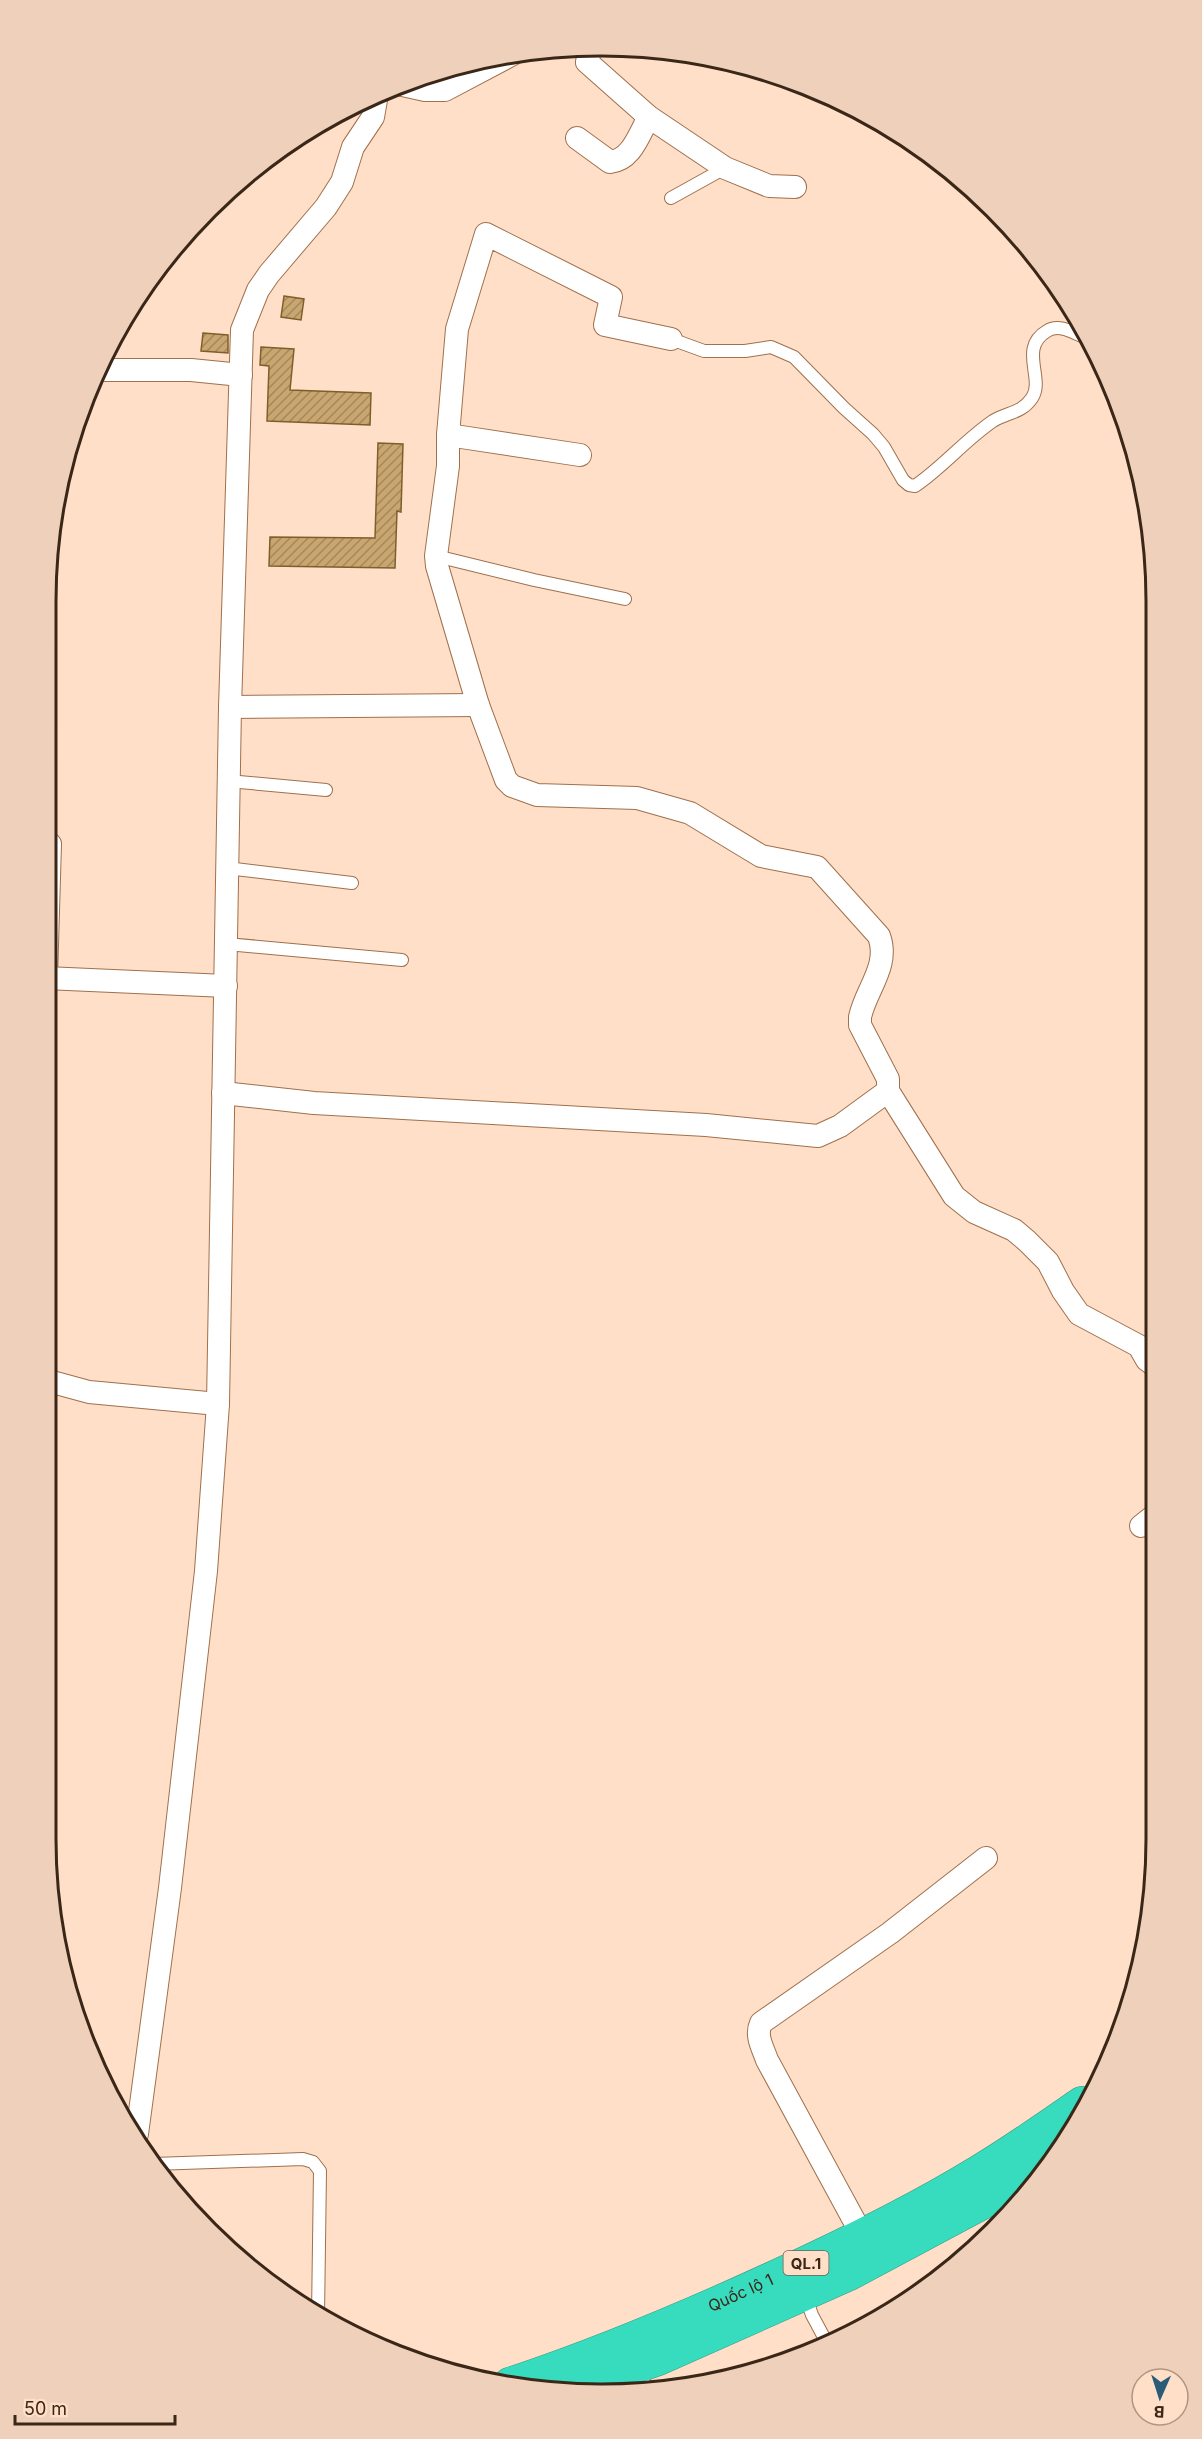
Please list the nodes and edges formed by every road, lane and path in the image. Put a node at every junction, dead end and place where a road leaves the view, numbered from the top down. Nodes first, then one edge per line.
1 (588, 56) edge
2 (487, 68) edge
3 (416, 88) edge
4 (375, 105) edge
5 (649, 117) junction
6 (577, 138) dead end
7 (725, 168) junction
8 (795, 187) dead end
9 (671, 198) dead end
10 (1076, 334) edge
11 (671, 339) joint
12 (107, 370) edge
13 (241, 375) junction
14 (448, 435) junction
15 (580, 455) dead end
16 (436, 556) junction
17 (625, 599) dead end
18 (478, 705) junction
19 (230, 707) junction
20 (228, 781) junction
21 (326, 790) dead end
22 (227, 868) junction
23 (352, 883) dead end
24 (227, 944) junction
25 (402, 960) dead end
26 (56, 978) edge
27 (226, 986) junction
28 (888, 1091) junction
29 (223, 1092) junction
30 (1146, 1358) edge
31 (56, 1383) edge
32 (218, 1404) junction
33 (986, 1858) dead end
34 (1075, 2108) edge
35 (138, 2126) edge
36 (163, 2164) edge
37 (1036, 2168) edge
38 (862, 2235) junction
39 (805, 2294) junction
40 (318, 2304) edge
41 (823, 2336) edge
42 (526, 2378) edge
43 (634, 2380) edge
44 (599, 2384) edge

1 - 5 street
2 - 3 street
4 - 13 street
5 - 6 street
5 - 7 street
7 - 8 street
7 - 9 lane
10 - 11 lane
11 - 14 street
12 - 13 street
13 - 19 street
14 - 15 street
14 - 16 street
16 - 17 lane
16 - 18 street
18 - 19 street
18 - 28 street
19 - 20 street
20 - 21 lane
20 - 22 street
22 - 23 lane
22 - 24 street
24 - 25 lane
24 - 27 street
26 - 27 street
27 - 29 street
28 - 29 street
28 - 30 street
29 - 32 street
31 - 32 street
32 - 35 street
33 - 38 street
34 - 38 highway, Quốc lộ 1 / QL.1
36 - 40 lane
37 - 39 highway, Quốc lộ 1 / QL.1
38 - 42 highway, Quốc lộ 1 / QL.1
39 - 41 lane
39 - 43 highway, Quốc lộ 1 / QL.1
43 - 44 highway, Quốc lộ 1 / QL.1

